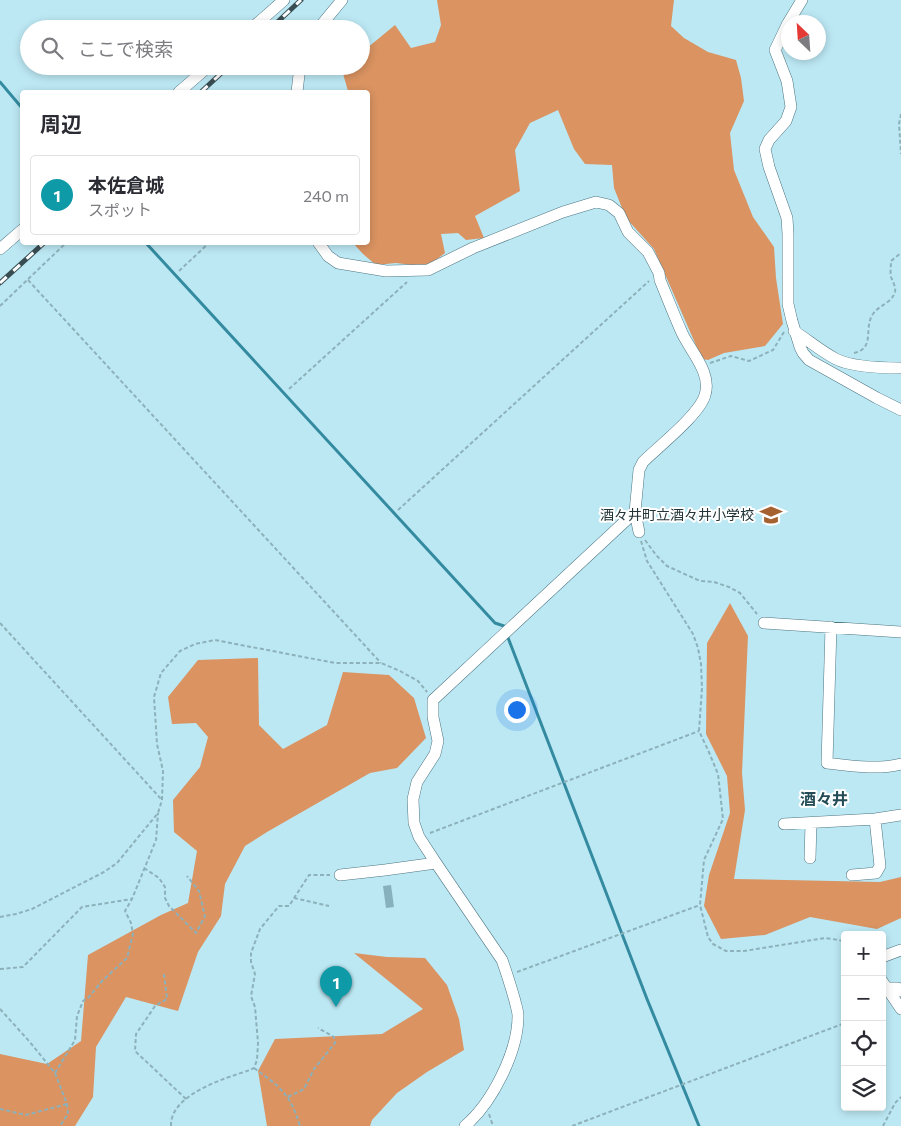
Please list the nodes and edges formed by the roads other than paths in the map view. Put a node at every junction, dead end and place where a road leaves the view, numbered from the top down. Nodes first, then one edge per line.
1 (342, 0) edge
2 (802, 0) edge
3 (280, 3) edge
4 (261, 20) edge
5 (325, 20) edge
6 (199, 75) edge
7 (299, 75) edge
8 (181, 90) edge
9 (297, 90) edge
10 (20, 232) edge
11 (320, 245) edge
12 (0, 249) edge
13 (793, 326) junction
14 (901, 368) edge
15 (901, 410) edge
16 (635, 512) junction
17 (638, 532) road end
18 (764, 623) road end
19 (831, 627) junction
20 (901, 632) edge
21 (901, 764) edge
22 (901, 815) edge
23 (875, 819) junction
24 (811, 823) junction
25 (784, 824) dead end
26 (810, 858) dead end
27 (436, 863) junction
28 (852, 874) dead end
29 (340, 875) road end
30 (901, 950) edge
31 (886, 956) edge
32 (886, 985) edge
33 (886, 987) edge
34 (901, 991) edge
35 (901, 1009) edge
36 (465, 1126) edge

1 - 5 street
2 - 13 street
3 - 4 street
6 - 8 street
7 - 9 street
10 - 12 street
11 - 16 street
13 - 14 street
13 - 15 street
16 - 17 street
16 - 27 street
18 - 19 street
19 - 20 street
19 - 21 street
22 - 23 street
23 - 24 street
23 - 28 street
24 - 25 street
24 - 26 street
27 - 29 street
27 - 36 street
30 - 31 street
32 - 34 street
33 - 35 street

